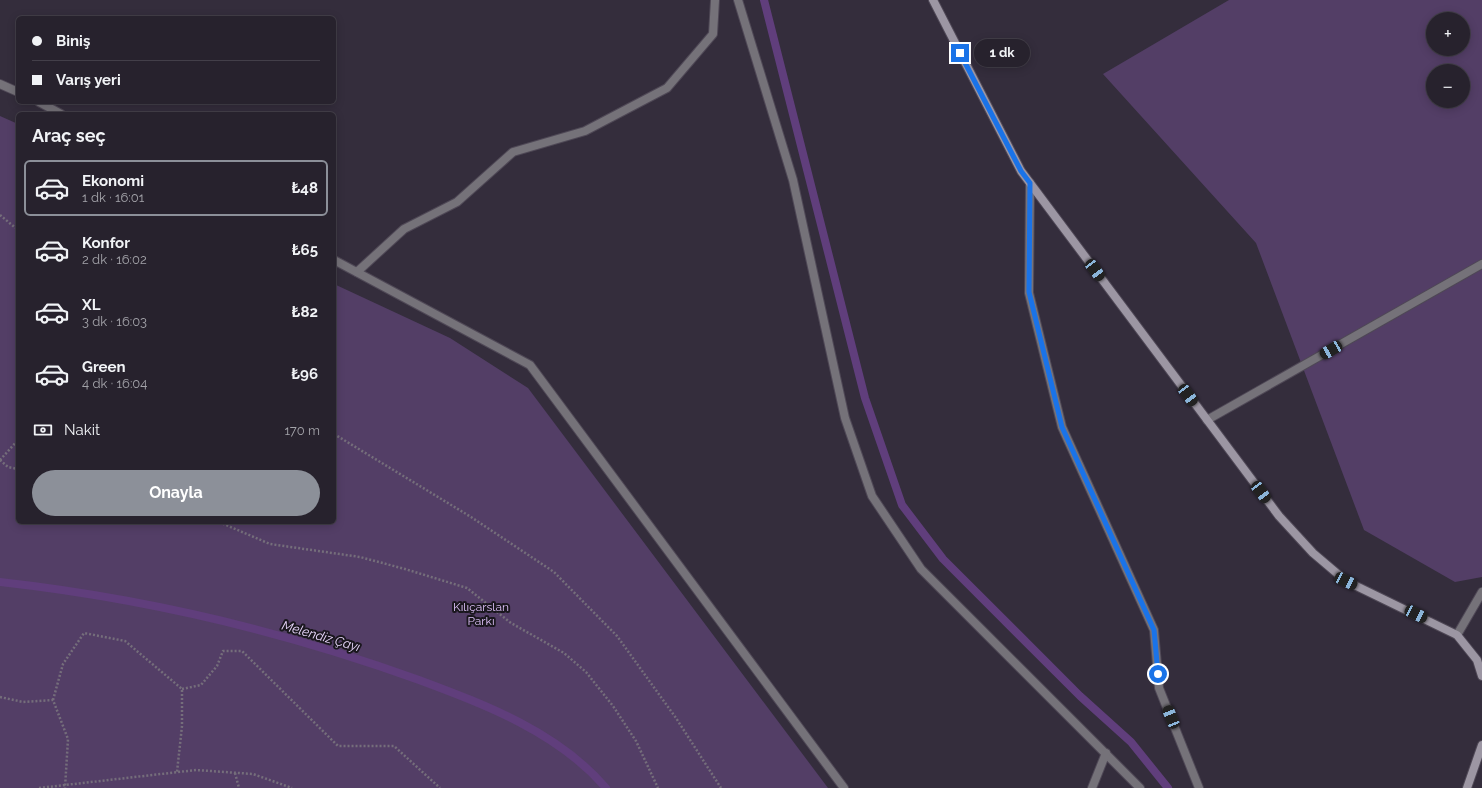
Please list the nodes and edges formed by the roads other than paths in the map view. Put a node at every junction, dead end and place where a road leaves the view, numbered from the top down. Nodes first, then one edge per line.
1 (715, 0) edge
2 (738, 0) edge
3 (933, 0) edge
4 (0, 84) edge
5 (16, 91) edge
6 (43, 104) edge
7 (58, 112) edge
8 (1030, 183) junction
9 (336, 261) edge
10 (1482, 264) edge
11 (357, 272) junction
12 (1207, 420) junction
13 (1482, 592) edge
14 (1458, 635) junction
15 (1482, 676) edge
16 (1482, 744) edge
17 (1106, 753) junction
18 (844, 788) edge
19 (1092, 788) edge
20 (1140, 788) edge
21 (1199, 788) edge
22 (1467, 788) edge

1 - 11 street
2 - 17 street
3 - 8 main road
4 - 5 street
6 - 7 street
8 - 12 main road
8 - 21 street
9 - 11 street
10 - 12 street
11 - 18 street
12 - 14 main road
13 - 14 street
14 - 15 main road
16 - 22 main road
17 - 19 street
17 - 20 street

